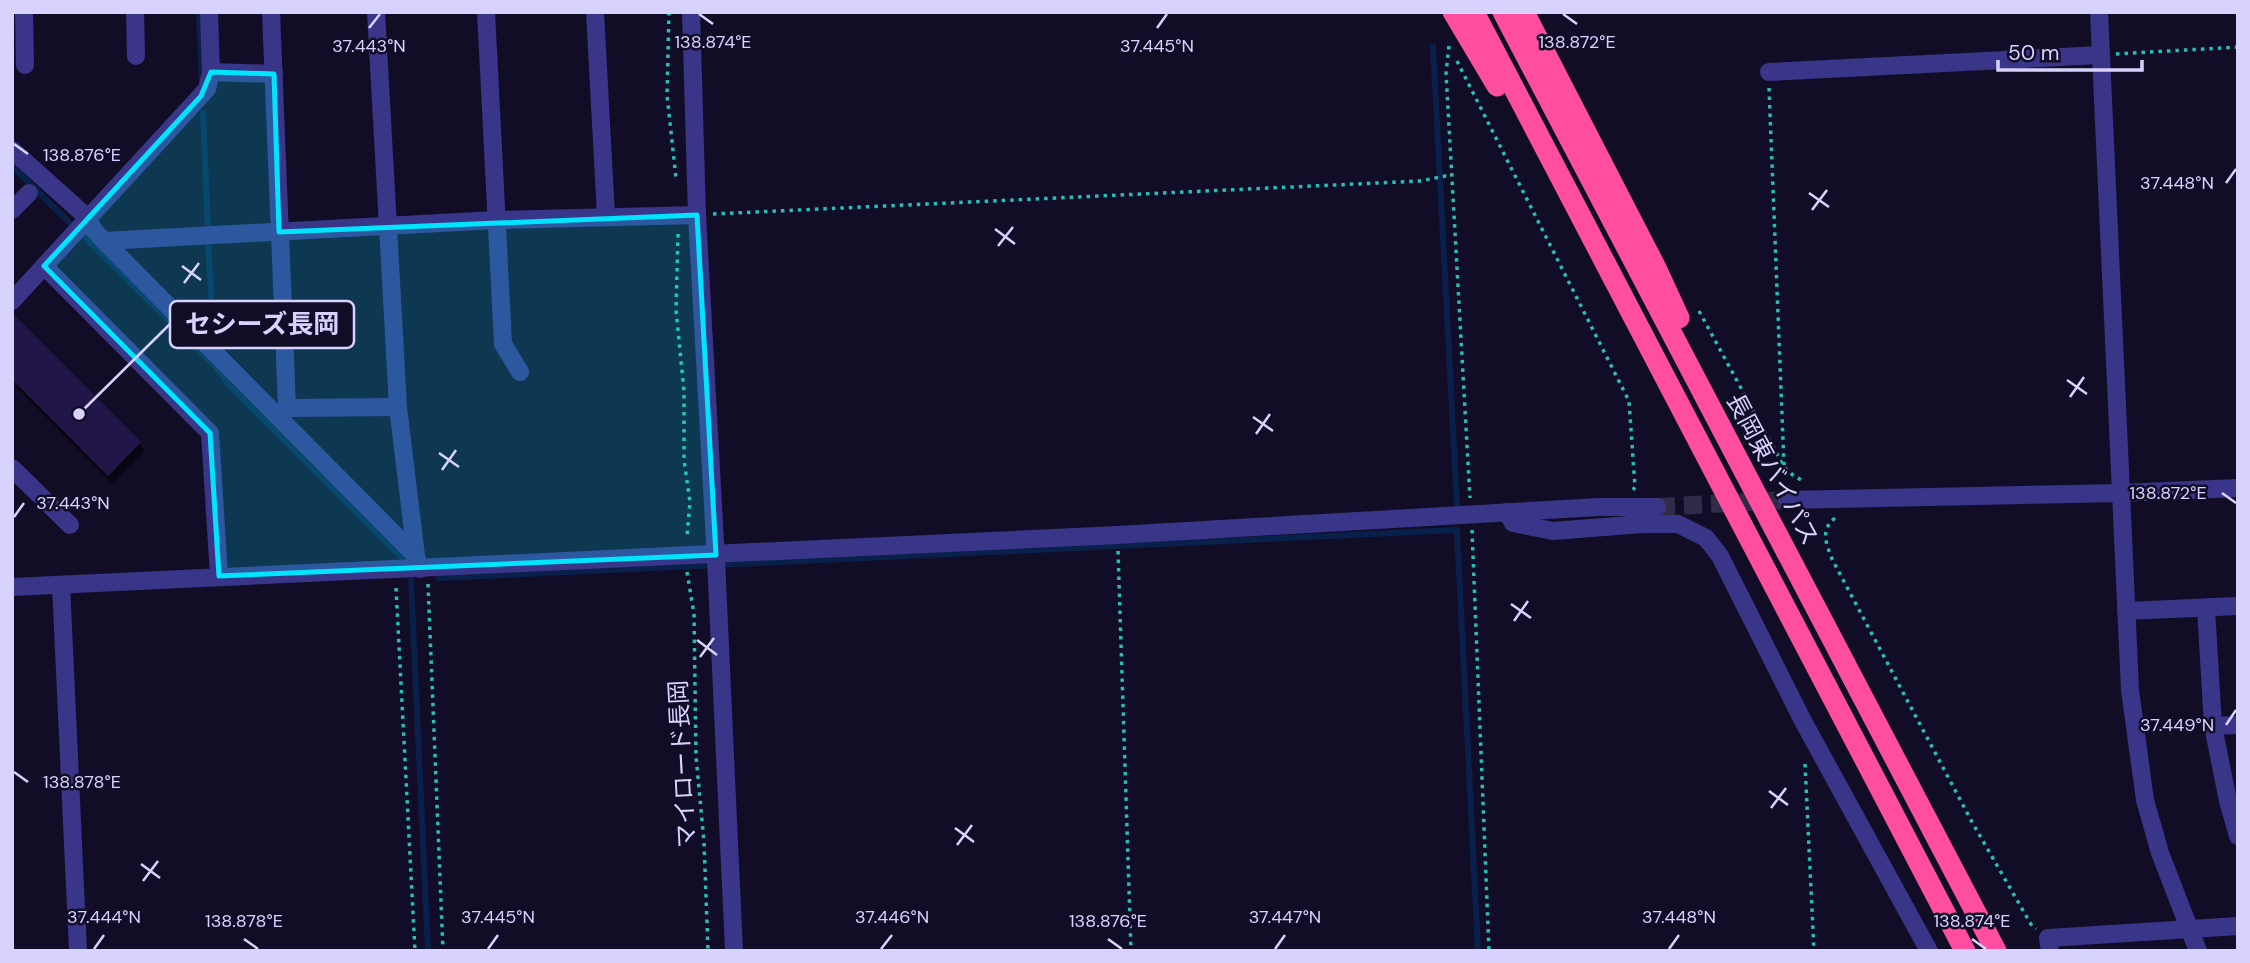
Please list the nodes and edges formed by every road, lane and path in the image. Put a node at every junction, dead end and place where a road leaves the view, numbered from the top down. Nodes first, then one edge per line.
1 (24, 12) edge
2 (135, 12) edge
3 (209, 12) edge
4 (271, 12) edge
5 (376, 12) edge
6 (486, 12) edge
7 (595, 12) edge
8 (669, 12) edge
9 (691, 12) edge
10 (1453, 12) edge
11 (1474, 12) edge
12 (1503, 12) edge
13 (1524, 12) edge
14 (2099, 12) edge
15 (2238, 47) edge
16 (2100, 54) junction
17 (136, 56) dead end
18 (25, 65) dead end
19 (211, 72) junction
20 (1769, 72) joint
21 (274, 74) junction
22 (12, 150) edge
23 (1451, 177) junction
24 (677, 184) dead end
25 (29, 193) dead end
26 (12, 210) edge
27 (697, 215) junction
28 (606, 216) junction
29 (88, 218) junction
30 (496, 220) junction
31 (388, 227) junction
32 (279, 232) junction
33 (678, 233) dead end
34 (104, 241) junction
35 (44, 266) junction
36 (1615, 282) junction
37 (14, 296) edge
38 (1699, 310) dead end
39 (520, 372) dead end
40 (398, 407) junction
41 (283, 413) junction
42 (1784, 467) junction
43 (12, 468) edge
44 (1809, 482) dead end
45 (2238, 488) edge
46 (2121, 493) junction
47 (1628, 495) dead end
48 (1787, 500) tunnel mouth
49 (1657, 507) tunnel mouth
50 (1507, 512) junction
51 (1841, 514) dead end
52 (1471, 516) junction
53 (70, 525) dead end
54 (687, 538) dead end
55 (1118, 551) dead end
56 (716, 562) junction
57 (421, 564) junction
58 (394, 568) junction
59 (687, 575) dead end
60 (219, 576) junction
61 (61, 585) junction
62 (12, 587) edge
63 (1810, 595) junction
64 (2238, 606) edge
65 (2206, 608) junction
66 (2126, 611) junction
67 (2238, 725) edge
68 (2213, 726) junction
69 (1805, 761) dead end
70 (2238, 836) edge
71 (2238, 926) edge
72 (2187, 929) junction
73 (2049, 944) edge
74 (78, 951) edge
75 (415, 951) edge
76 (443, 951) edge
77 (708, 951) edge
78 (734, 951) edge
79 (1131, 951) edge
80 (1489, 951) edge
81 (1814, 951) edge
82 (1929, 951) edge
83 (1965, 951) edge
84 (1996, 951) edge
85 (2198, 951) edge

1 - 18 street
2 - 17 street
3 - 19 street
4 - 21 street
5 - 31 street
6 - 30 street
7 - 28 street
8 - 24 path
9 - 27 street
10 - 36 highway
11 - 36 highway
12 - 63 highway, 長岡東バイパス
13 - 63 highway
14 - 16 street
15 - 16 path
16 - 20 street
16 - 46 street
19 - 21 street
19 - 29 street
20 - 42 path
21 - 32 street
22 - 29 street
23 - 27 path
23 - 47 path
23 - 52 path
25 - 26 street
27 - 28 street
27 - 56 street
28 - 30 street
29 - 34 street
29 - 35 street
30 - 31 street
30 - 39 street
31 - 32 street
31 - 40 street
32 - 34 street
32 - 41 street
33 - 54 path
34 - 41 street
35 - 37 street
35 - 60 street
36 - 83 highway
38 - 42 path
40 - 41 street
40 - 57 street
41 - 57 street
42 - 44 path
43 - 53 street
45 - 46 street
46 - 48 street
46 - 66 street
49 - 50 street
50 - 52 street
50 - 82 street
51 - 73 path
52 - 56 street
52 - 80 path
55 - 79 path
56 - 57 street
56 - 78 street
57 - 58 street
57 - 76 path
58 - 60 street
58 - 75 path
59 - 77 path, マイロード長岡
60 - 61 street
61 - 62 street
61 - 74 street
63 - 84 highway, 長岡東バイパス
64 - 65 street
65 - 66 street
65 - 68 street
66 - 72 street
67 - 68 street
68 - 70 street
69 - 81 path
71 - 72 street
72 - 73 street
72 - 85 street

